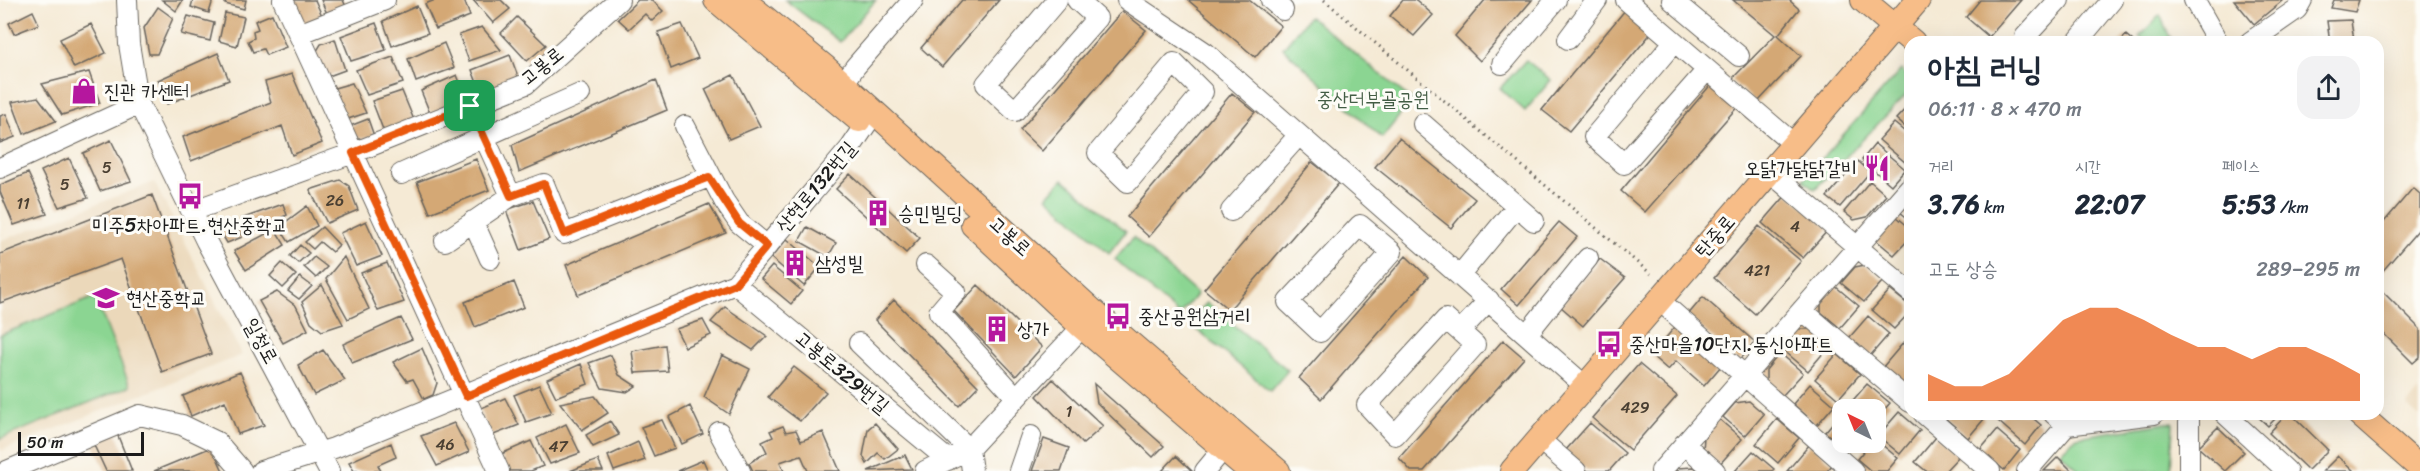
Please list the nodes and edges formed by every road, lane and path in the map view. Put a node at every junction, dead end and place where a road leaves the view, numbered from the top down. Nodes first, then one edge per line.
1 (127, 0) edge
2 (284, 0) edge
3 (386, 0) edge
4 (619, 0) edge
5 (716, 0) edge
6 (743, 0) edge
7 (913, 0) edge
8 (1057, 0) edge
9 (1324, 0) edge
10 (1556, 0) edge
11 (1597, 0) edge
12 (1626, 0) edge
13 (1663, 0) edge
14 (1672, 0) edge
15 (1863, 0) edge
16 (1918, 0) edge
17 (2059, 0) edge
18 (2112, 0) edge
19 (2194, 0) edge
20 (2302, 0) edge
21 (1084, 2) edge
22 (1135, 2) edge
23 (1646, 17) junction
24 (299, 34) junction
25 (1905, 35) edge
26 (2026, 36) edge
27 (2082, 36) edge
28 (2215, 36) edge
29 (2259, 36) edge
30 (1568, 39) dead end
31 (1674, 42) junction
32 (1206, 53) junction
33 (1739, 56) dead end
34 (1502, 63) dead end
35 (1707, 70) junction
36 (1189, 77) junction
37 (838, 92) junction
38 (580, 94) dead end
39 (139, 104) junction
40 (470, 106) junction
41 (870, 119) junction
42 (1423, 124) dead end
43 (685, 126) dead end
44 (1299, 135) junction
45 (484, 137) junction
46 (1795, 145) junction
47 (353, 153) junction
48 (0, 168) edge
49 (1771, 173) junction
50 (401, 174) dead end
51 (709, 177) junction
52 (1904, 194) edge
53 (511, 196) junction
54 (1517, 206) junction
55 (192, 211) junction
56 (1231, 211) dead end
57 (1395, 217) junction
58 (473, 221) junction
59 (1534, 221) dead end
60 (1377, 238) junction
61 (445, 240) dead end
62 (767, 246) junction
63 (1857, 248) junction
64 (1588, 258) dead end
65 (490, 259) dead end
66 (926, 265) dead end
67 (1651, 274) dead end
68 (1460, 275) junction
69 (735, 284) junction
70 (1904, 287) edge
71 (1489, 300) junction
72 (1659, 300) junction
73 (1802, 310) junction
74 (1082, 327) junction
75 (1460, 330) junction
76 (1527, 334) junction
77 (858, 343) dead end
78 (1743, 375) junction
79 (1585, 386) junction
80 (466, 396) junction
81 (1016, 397) junction
82 (1904, 397) edge
83 (1931, 420) edge
84 (2061, 420) edge
85 (2188, 420) edge
86 (2232, 420) edge
87 (2366, 420) edge
88 (719, 432) dead end
89 (1031, 436) dead end
90 (1539, 439) junction
91 (1684, 444) junction
92 (1224, 448) junction
93 (969, 449) junction
94 (948, 460) junction
95 (325, 462) edge
96 (2420, 468) edge
97 (7, 471) edge
98 (243, 471) edge
99 (261, 471) edge
100 (500, 471) edge
101 (740, 471) edge
102 (925, 471) edge
103 (972, 471) edge
104 (1019, 471) edge
105 (1204, 471) edge
106 (1250, 471) edge
107 (1278, 471) edge
108 (1512, 471) edge
109 (1576, 471) edge
110 (1661, 471) edge
111 (1715, 471) edge
112 (1853, 471) edge
113 (1990, 471) edge
114 (2027, 471) edge
115 (2189, 471) edge
116 (2287, 471) edge

1 - 39 street, 일청로
2 - 24 street
3 - 24 street
4 - 40 street, 고봉로
5 - 37 main road, 고봉로
6 - 37 main road, 고봉로
7 - 37 street
8 - 21 street
9 - 67 path
10 - 34 street
11 - 30 street
12 - 23 street
13 - 23 street
14 - 33 street
15 - 25 main road
16 - 25 main road, 탄중로
17 - 26 street
18 - 27 street
19 - 28 street
20 - 29 street
22 - 32 street
23 - 31 street
24 - 47 street
25 - 46 main road, 탄중로
31 - 35 street
31 - 35 street
32 - 36 street
32 - 44 street
35 - 46 street
36 - 36 street
37 - 41 main road, 고봉로
38 - 45 street
39 - 48 street
39 - 55 street, 일청로
40 - 45 street
40 - 47 street, 고봉로
41 - 62 street, 산현로132번길
41 - 74 main road, 고봉로
41 - 107 main road, 고봉로
42 - 54 street
43 - 51 street
44 - 56 street
44 - 57 street
45 - 50 street
45 - 53 street
46 - 49 main road, 탄중로
47 - 55 street
47 - 80 street
49 - 63 street
49 - 72 main road, 탄중로
51 - 53 street
51 - 62 street
52 - 63 street
53 - 58 street
54 - 59 street
54 - 68 street
55 - 95 street, 일청로
57 - 60 street
57 - 68 street
58 - 61 street
58 - 65 street
60 - 60 street
62 - 69 street, 산현로132번길
63 - 70 street
63 - 73 street
64 - 76 street
66 - 81 street
68 - 71 street
69 - 80 street, 산현로132번길
69 - 94 street, 고봉로329번길
71 - 75 street
71 - 76 street
72 - 78 street
72 - 79 main road, 탄중로
73 - 78 street
73 - 82 street
74 - 81 street
74 - 92 main road, 고봉로
75 - 75 street
76 - 79 street
77 - 93 street
78 - 91 street
78 - 112 street
79 - 90 main road, 탄중로
80 - 95 street, 산현로132번길
80 - 100 street
81 - 93 street
83 - 113 street
84 - 114 street
85 - 115 street
86 - 116 street
87 - 96 main road
88 - 101 street
89 - 104 street
90 - 108 main road, 탄중로
90 - 109 street
91 - 110 street
91 - 111 street
92 - 105 street
92 - 106 main road, 고봉로
93 - 94 street
93 - 103 street
94 - 102 street
95 - 99 street, 산현로132번길
97 - 98 street

